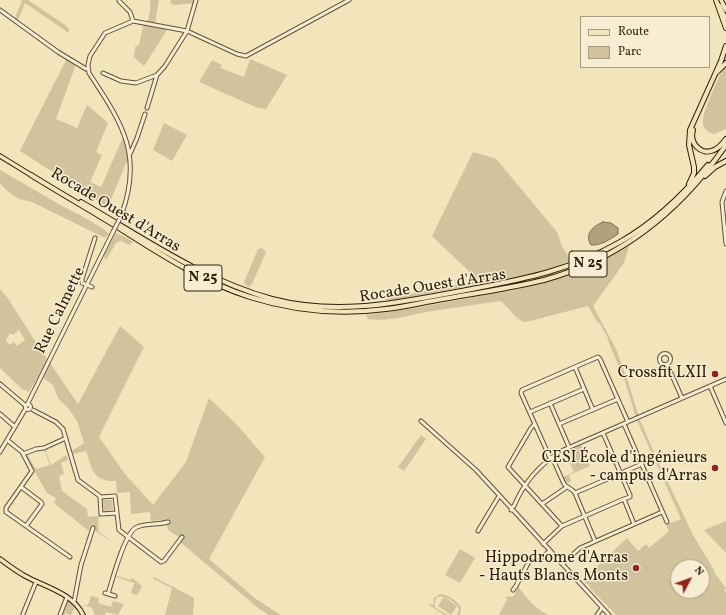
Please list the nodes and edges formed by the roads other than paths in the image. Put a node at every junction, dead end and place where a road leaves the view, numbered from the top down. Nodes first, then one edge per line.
1 (196, 0) edge
2 (349, 0) edge
3 (716, 0) edge
4 (721, 0) edge
5 (119, 1) edge
6 (724, 5) joint
7 (0, 10) edge
8 (726, 11) edge
9 (726, 18) edge
10 (133, 21) junction
11 (726, 28) edge
12 (188, 31) junction
13 (726, 46) edge
14 (726, 62) edge
15 (88, 68) junction
16 (103, 73) dead end
17 (158, 75) junction
18 (147, 108) dead end
19 (145, 114) dead end
20 (726, 140) edge
21 (726, 145) edge
22 (0, 156) edge
23 (130, 156) junction
24 (726, 161) edge
25 (31, 175) junction
26 (726, 192) edge
27 (683, 198) junction
28 (669, 206) junction
29 (95, 238) dead end
30 (726, 244) edge
31 (86, 286) junction
32 (92, 287) dead end
33 (667, 364) dead end
34 (575, 367) junction
35 (726, 379) edge
36 (0, 384) edge
37 (710, 386) junction
38 (584, 389) junction
39 (682, 398) junction
40 (618, 399) junction
41 (550, 403) junction
42 (29, 408) junction
43 (593, 410) junction
44 (530, 412) junction
45 (0, 414) edge
46 (421, 421) dead end
47 (628, 422) junction
48 (726, 422) edge
49 (535, 424) junction
50 (559, 424) junction
51 (624, 424) junction
52 (15, 427) junction
53 (603, 433) junction
54 (66, 438) junction
55 (8, 440) junction
56 (569, 447) junction
57 (0, 452) edge
58 (23, 454) junction
59 (551, 458) junction
60 (642, 464) junction
61 (620, 473) junction
62 (524, 485) junction
63 (21, 487) junction
64 (567, 487) junction
65 (575, 493) junction
66 (500, 496) junction
67 (102, 497) junction
68 (624, 499) junction
69 (542, 504) junction
70 (512, 508) junction
71 (662, 512) junction
72 (117, 514) junction
73 (585, 516) junction
74 (168, 522) dead end
75 (666, 522) dead end
76 (634, 524) junction
77 (26, 526) junction
78 (562, 526) junction
79 (93, 528) dead end
80 (478, 532) dead end
81 (128, 536) junction
82 (182, 537) dead end
83 (596, 541) junction
84 (543, 544) junction
85 (550, 551) junction
86 (70, 557) dead end
87 (0, 558) edge
88 (562, 564) junction
89 (36, 582) junction
90 (513, 590) dead end
91 (116, 596) dead end
92 (67, 597) junction
93 (74, 602) junction
94 (602, 608) junction
95 (23, 614) dead end
96 (60, 615) edge
97 (83, 615) edge
98 (597, 615) edge
99 (609, 615) edge

1 - 12 street
2 - 12 street
3 - 9 main road
3 - 11 highway
4 - 6 main road
5 - 10 street
6 - 8 highway
7 - 15 street
10 - 12 street
10 - 15 street
12 - 17 street
13 - 28 highway
14 - 20 highway
15 - 23 street
16 - 17 street
17 - 18 street
19 - 23 street
20 - 28 highway, Rocade Ouest d'Arras / N 25
21 - 27 highway, Rocade Ouest d'Arras / N 25
22 - 25 main road, Rocade Ouest d'Arras / N 25
23 - 31 street, Rue Calmette, bridge
24 - 27 highway
25 - 27 highway, Rocade Ouest d'Arras / N 25
25 - 28 highway, Rocade Ouest d'Arras / N 25
26 - 30 street
29 - 31 street
31 - 32 street
31 - 42 street, Rue Calmette
33 - 39 street
34 - 38 street
34 - 40 street
34 - 44 street
35 - 37 street
36 - 42 street
37 - 39 street
37 - 48 street
38 - 41 street
38 - 43 street
39 - 47 street
40 - 43 street
40 - 47 street
41 - 44 street
41 - 50 street
42 - 52 street
42 - 54 street
43 - 50 street
44 - 49 street
45 - 52 street
46 - 66 street
47 - 51 street
49 - 59 street
49 - 62 street
50 - 56 street
51 - 53 street
51 - 60 street
52 - 55 street
53 - 56 street
53 - 61 street
54 - 58 street
54 - 67 street
55 - 57 street
55 - 58 street
56 - 59 street
58 - 63 street
59 - 62 street
59 - 64 street
60 - 61 street
60 - 71 street
61 - 65 street
61 - 68 street
62 - 69 street
62 - 70 street
63 - 77 street
63 - 77 street
64 - 65 street
64 - 69 street
65 - 73 street
66 - 70 street
66 - 80 street
67 - 72 street
67 - 72 street
68 - 73 street
68 - 76 street
69 - 78 street
70 - 84 street
71 - 75 street
71 - 76 street
72 - 81 street
73 - 78 street
73 - 83 street
74 - 81 street
76 - 83 street
77 - 86 street
78 - 84 street
79 - 93 street
81 - 82 street
81 - 91 street
83 - 88 street
84 - 85 street
85 - 88 street
85 - 90 street
87 - 89 main road
88 - 94 street
89 - 92 main road
89 - 95 street
92 - 93 main road
92 - 96 street
93 - 97 main road
94 - 98 street
94 - 99 street

